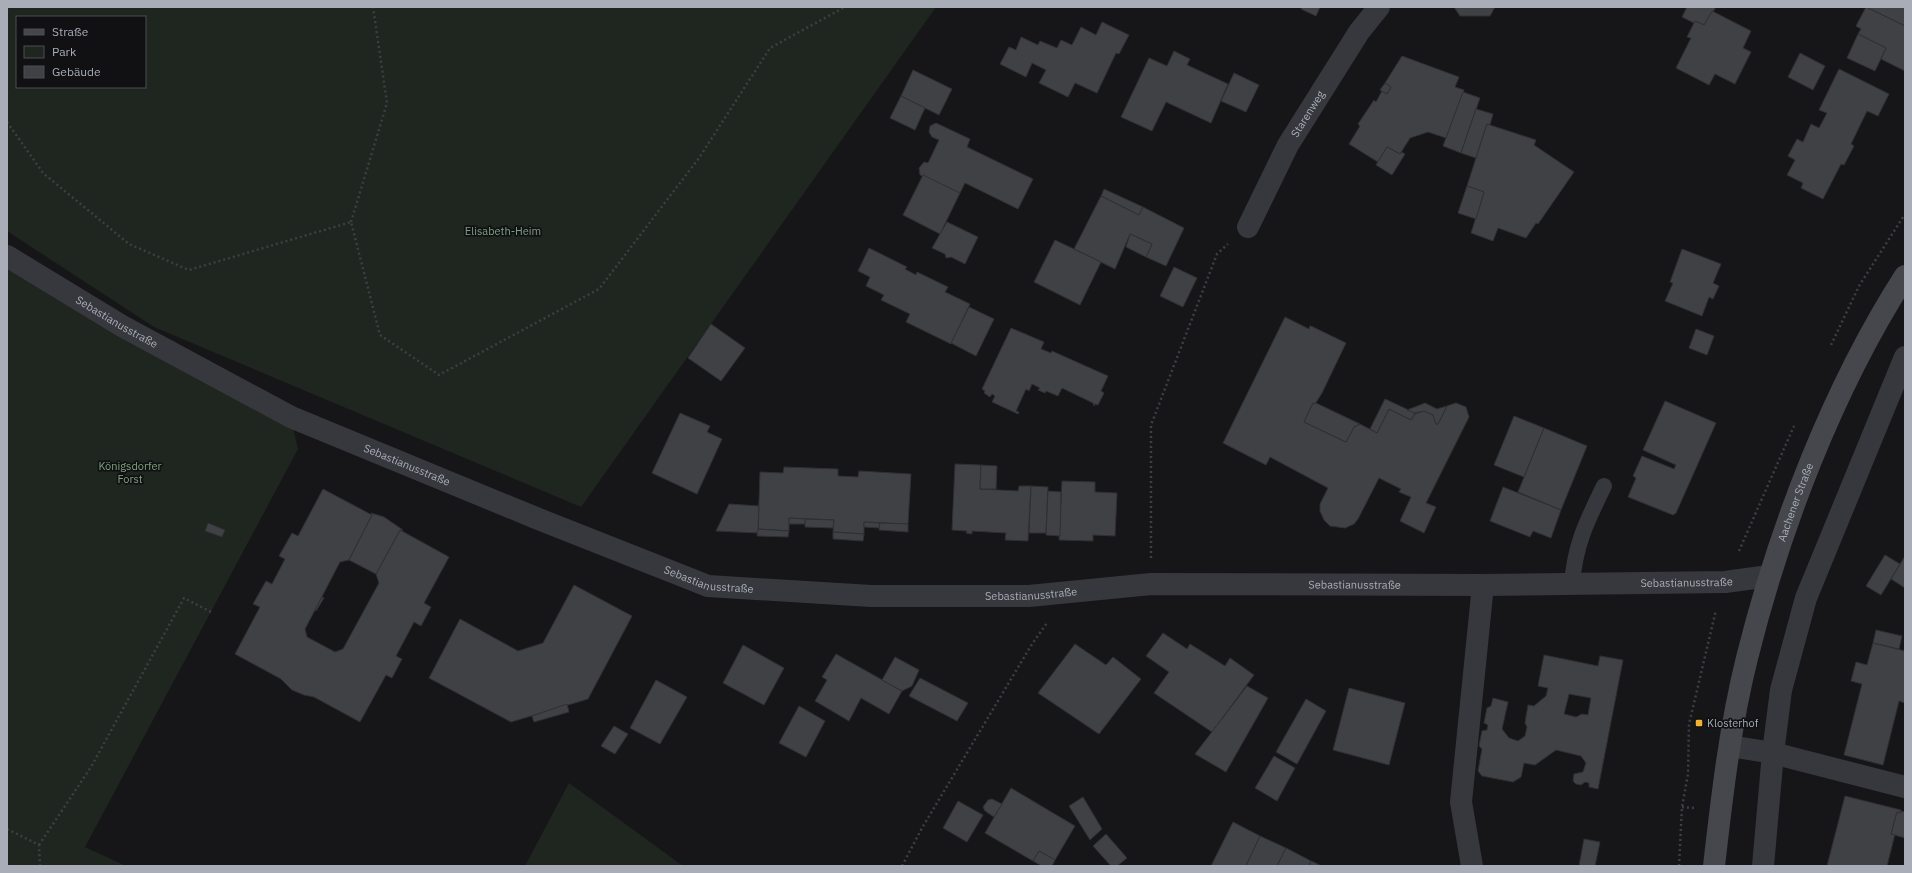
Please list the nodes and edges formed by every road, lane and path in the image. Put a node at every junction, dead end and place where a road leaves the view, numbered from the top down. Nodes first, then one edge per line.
1 (373, 7) edge
2 (845, 7) edge
3 (1379, 7) edge
4 (7, 122) edge
5 (350, 222) junction
6 (1248, 227) joint
7 (7, 256) edge
8 (1905, 276) edge
9 (1905, 357) edge
10 (1604, 486) dead end
11 (1769, 576) junction
12 (1151, 584) junction
13 (1572, 584) junction
14 (1483, 585) junction
15 (1070, 592) junction
16 (211, 612) dead end
17 (1730, 746) junction
18 (1773, 753) junction
19 (1905, 788) edge
20 (7, 829) edge
21 (40, 845) junction
22 (40, 866) edge
23 (902, 866) edge
24 (1472, 866) edge
25 (1714, 866) edge
26 (1763, 866) edge

1 - 5 path
2 - 5 path
3 - 6 street, Starenweg
4 - 5 path
6 - 12 path
7 - 15 street, Sebastianusstraße
8 - 11 main road, Aachener Straße
9 - 18 street
10 - 13 lane
11 - 13 street, Sebastianusstraße
11 - 17 main road, Aachener Straße
12 - 14 street, Sebastianusstraße
12 - 15 street, Sebastianusstraße
13 - 14 street, Sebastianusstraße
14 - 24 street
15 - 23 path
16 - 21 path
17 - 18 street
17 - 25 main road, Aachener Straße
18 - 19 street
18 - 26 street
20 - 21 path
21 - 22 path

